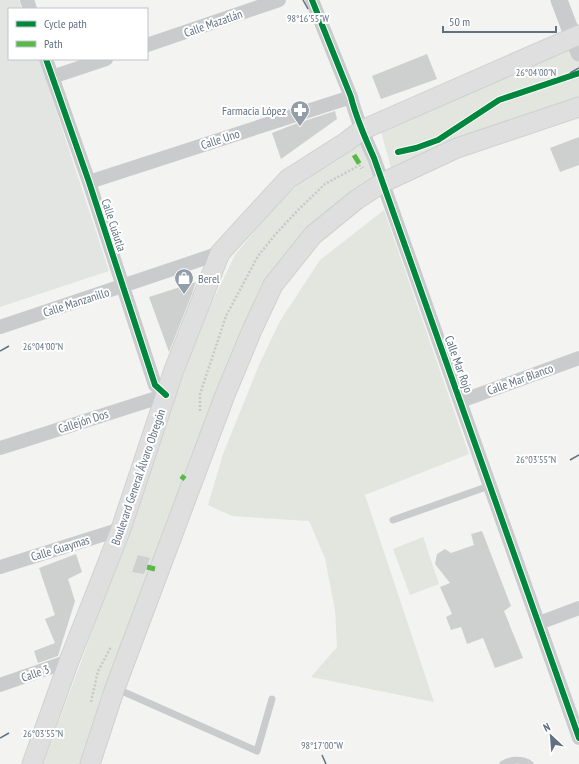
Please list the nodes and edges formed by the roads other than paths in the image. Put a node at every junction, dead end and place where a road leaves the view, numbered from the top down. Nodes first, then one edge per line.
1 (279, 0) edge
2 (312, 0) edge
3 (559, 0) edge
4 (577, 42) edge
5 (148, 45) edge
6 (46, 60) edge
7 (103, 60) edge
8 (52, 77) junction
9 (351, 97) junction
10 (579, 107) edge
11 (362, 130) junction
12 (89, 182) junction
13 (382, 183) junction
14 (220, 253) junction
15 (123, 286) junction
16 (0, 327) edge
17 (579, 358) edge
18 (166, 395) junction
19 (461, 401) junction
20 (0, 448) edge
21 (489, 486) junction
22 (393, 520) dead end
23 (121, 529) junction
24 (0, 567) edge
25 (579, 608) edge
26 (539, 623) junction
27 (69, 661) junction
28 (0, 685) edge
29 (115, 688) junction
30 (272, 700) dead end
31 (579, 738) edge
32 (32, 764) edge
33 (90, 764) edge
34 (503, 764) edge
35 (530, 764) edge

1 - 5 street, Calle Mazatlán
2 - 9 street, Calle Mar Rojo
3 - 4 street
4 - 11 main road, Boulevard General Álvaro Obregón
6 - 8 street, Calle Cuáutla
7 - 8 street
8 - 12 street, Calle Cuáutla
9 - 11 street, Calle Mar Rojo
9 - 12 street, Calle Uno
10 - 13 main road
11 - 13 street, Calle Mar Rojo
11 - 14 main road, Boulevard General Álvaro Obregón
12 - 15 street, Calle Cuáutla
13 - 19 street, Calle Mar Rojo
13 - 29 main road
14 - 15 street, Calle Manzanillo
14 - 18 main road, Boulevard General Álvaro Obregón
15 - 16 street, Calle Manzanillo
15 - 18 street, Calle Cuáutla
17 - 19 street, Calle Mar Blanco
18 - 20 street, Callejón Dos
18 - 23 main road, Boulevard General Álvaro Obregón
19 - 21 street, Calle Mar Rojo
21 - 22 lane
21 - 26 street, Calle Mar Rojo
23 - 24 street, Calle Guaymas
23 - 27 main road, Boulevard General Álvaro Obregón
25 - 26 street
26 - 31 street, Calle Mar Rojo
27 - 28 street, Calle 3
27 - 32 main road, Boulevard General Álvaro Obregón
29 - 30 lane
29 - 33 main road
34 - 35 lane

